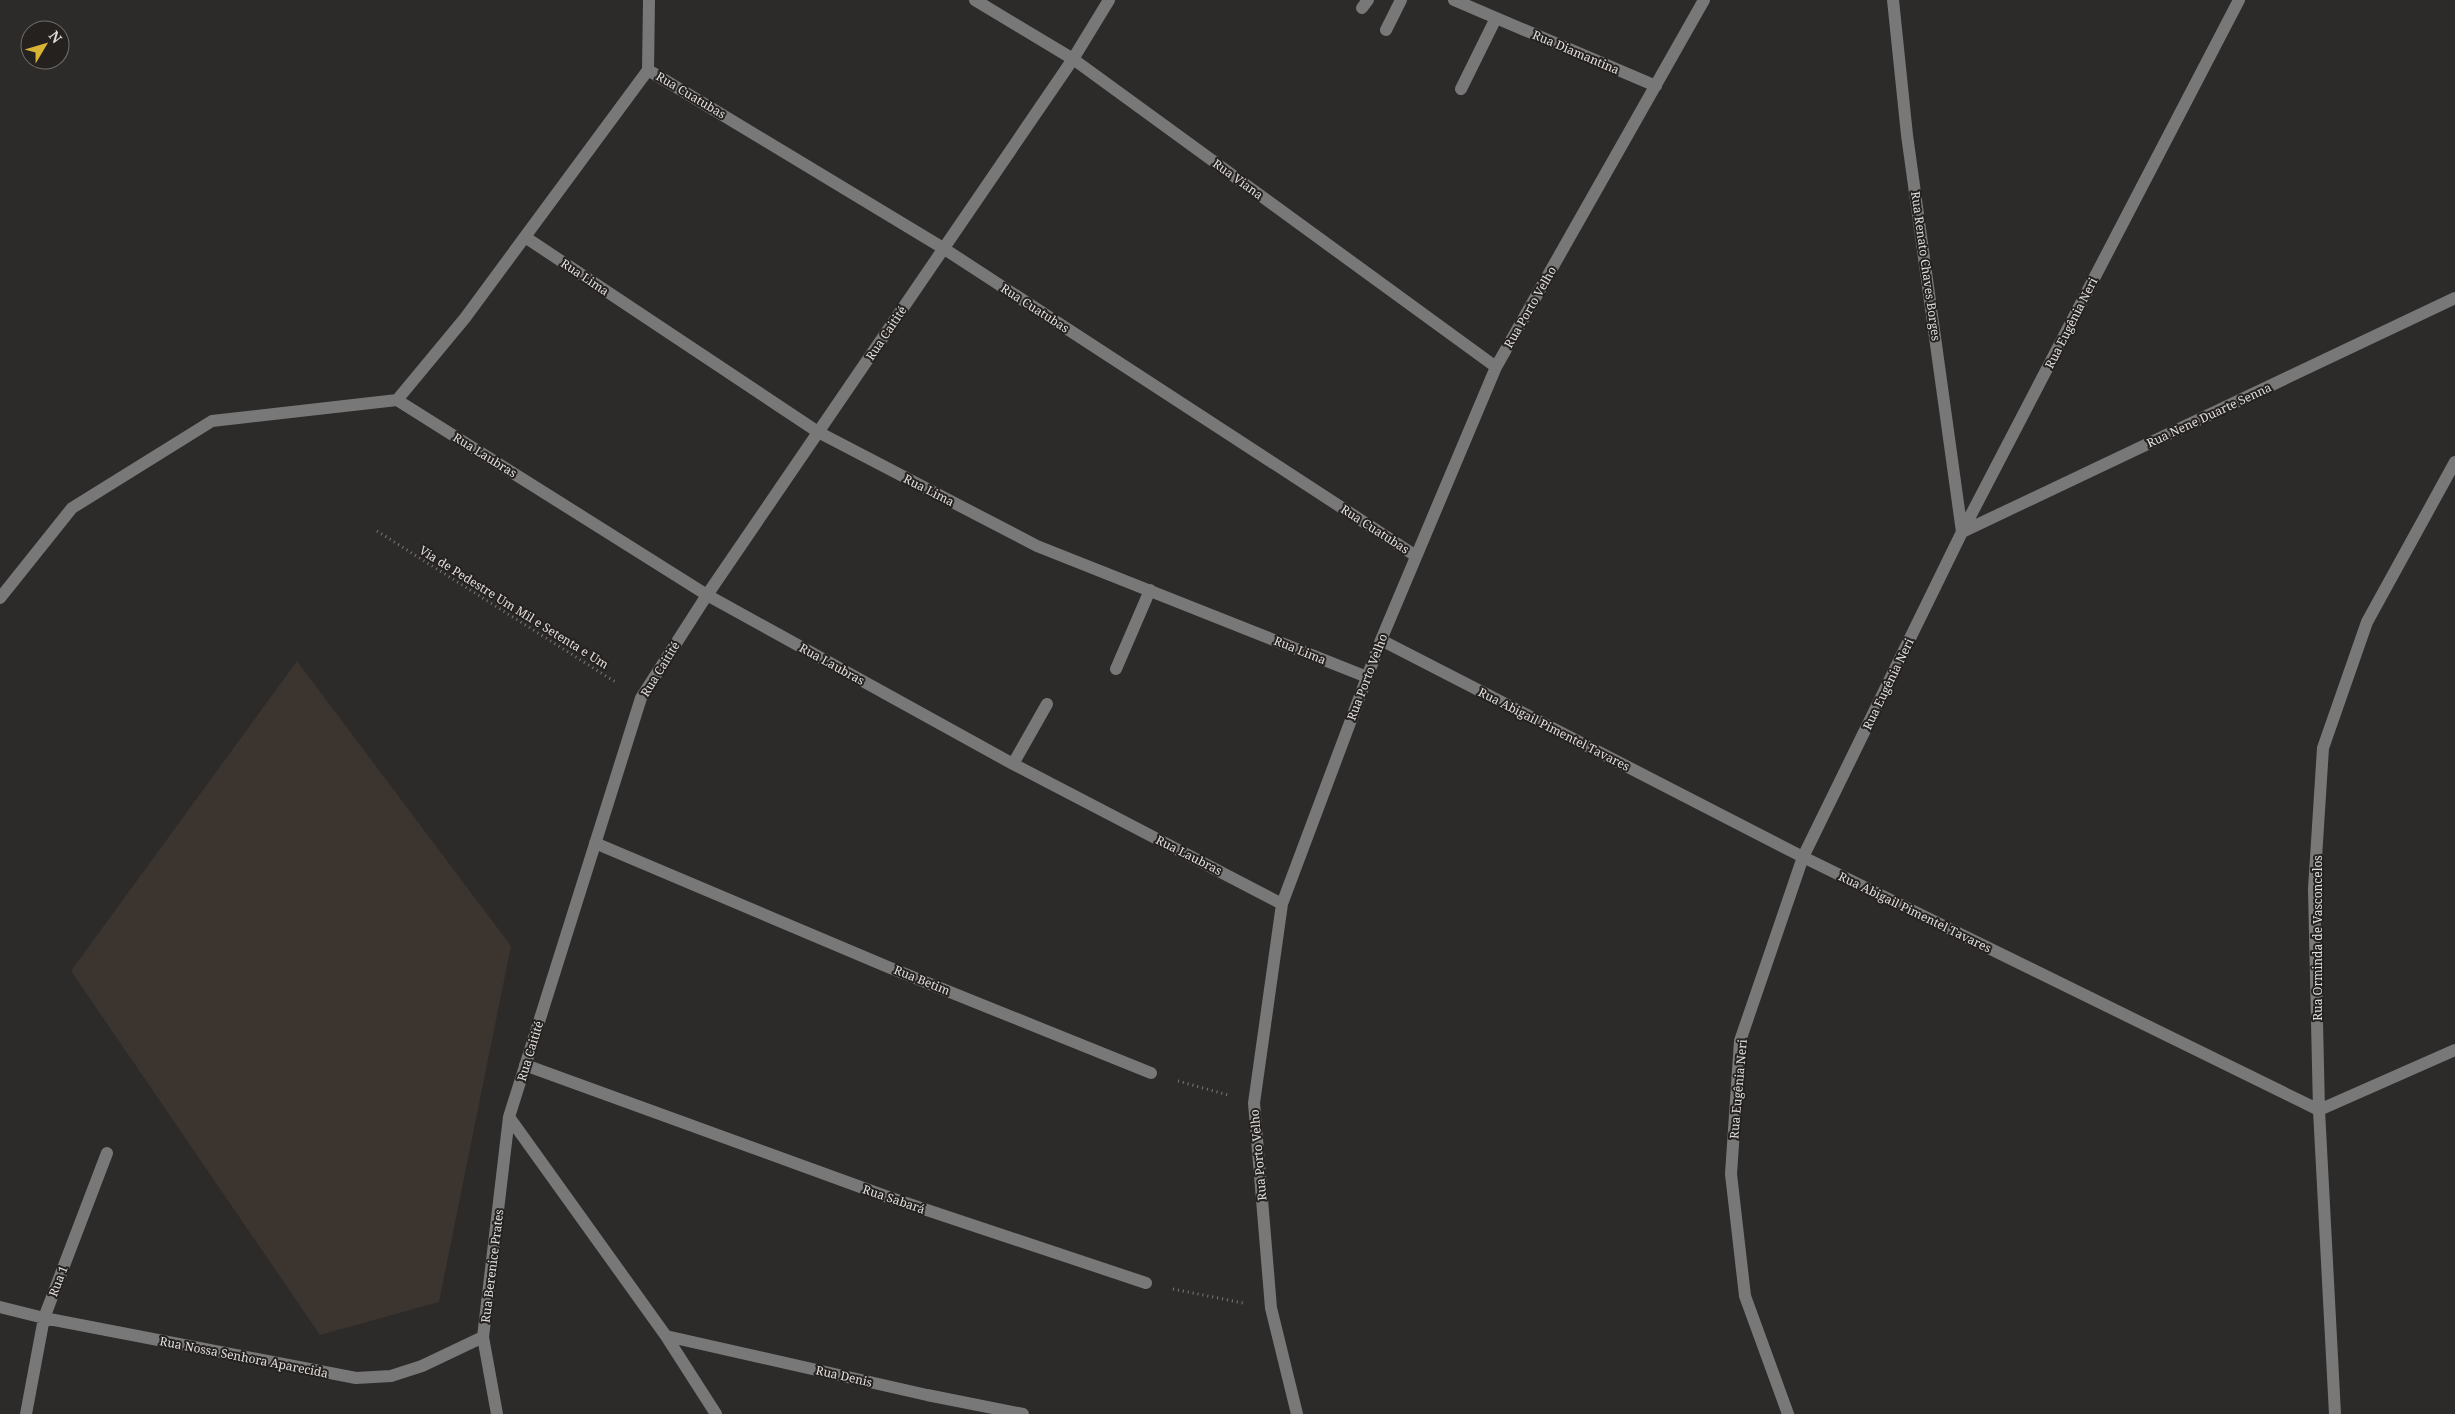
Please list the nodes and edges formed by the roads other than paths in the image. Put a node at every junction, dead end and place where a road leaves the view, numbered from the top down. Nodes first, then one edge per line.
1 (649, 0) edge
2 (975, 0) edge
3 (1109, 0) edge
4 (1401, 0) edge
5 (1454, 0) edge
6 (1704, 0) edge
7 (1893, 0) edge
8 (2239, 0) edge
9 (1496, 18) junction
10 (1386, 30) dead end
11 (1073, 58) junction
12 (648, 70) junction
13 (1656, 86) junction
14 (1461, 89) dead end
15 (525, 237) junction
16 (944, 248) junction
17 (2455, 298) edge
18 (1496, 367) junction
19 (397, 400) junction
20 (818, 432) junction
21 (2455, 462) edge
22 (1962, 532) junction
23 (1416, 556) junction
24 (1150, 590) junction
25 (707, 595) junction
26 (0, 598) edge
27 (1381, 640) junction
28 (1116, 669) dead end
29 (1367, 676) junction
30 (1047, 704) dead end
31 (1013, 764) junction
32 (595, 843) junction
33 (1803, 857) junction
34 (1282, 904) junction
35 (2455, 1050) edge
36 (525, 1065) junction
37 (1151, 1073) road end
38 (2319, 1110) junction
39 (509, 1117) junction
40 (107, 1152) dead end
41 (1146, 1283) road end
42 (0, 1308) edge
43 (44, 1318) junction
44 (666, 1336) junction
45 (483, 1337) junction
46 (26, 1414) edge
47 (497, 1414) edge
48 (716, 1414) edge
49 (1023, 1414) edge
50 (1297, 1414) edge
51 (1788, 1414) edge
52 (2335, 1414) edge

1 - 12 street
2 - 11 street, Rua Viana
3 - 11 street, Rua Caitité
4 - 10 street
5 - 9 street, Rua Diamantina
6 - 13 street, Rua Porto Velho
7 - 22 street, Rua Renato Chaves Borges
8 - 22 street, Rua Eugênia Neri
9 - 13 street, Rua Diamantina
9 - 14 street
11 - 16 street, Rua Caitité
11 - 18 street, Rua Viana
12 - 15 street
12 - 16 street, Rua Cuatubas
13 - 18 street, Rua Porto Velho
15 - 19 street
15 - 20 street, Rua Lima
16 - 20 street, Rua Caitité
16 - 23 street, Rua Cuatubas
17 - 22 street, Rua Nene Duarte Senna
18 - 23 street, Rua Porto Velho
19 - 25 street, Rua Laubras
19 - 26 street
20 - 24 street, Rua Lima
20 - 25 street, Rua Caitité
21 - 38 street, Rua Orminda de Vasconcelos
22 - 33 street, Rua Eugênia Neri
23 - 27 street, Rua Porto Velho
24 - 28 street
24 - 29 street, Rua Lima
25 - 31 street, Rua Laubras
25 - 32 street, Rua Caitité
27 - 29 street, Rua Porto Velho
27 - 33 street, Rua Abigail Pimentel Tavares
29 - 34 street, Rua Porto Velho
30 - 31 street
31 - 34 street, Rua Laubras
32 - 36 street, Rua Caitité
32 - 37 street, Rua Betim
33 - 38 street, Rua Abigail Pimentel Tavares
33 - 51 street, Rua Eugênia Neri
34 - 50 street, Rua Porto Velho
35 - 38 street
36 - 39 street, Rua Caitité
36 - 41 street, Rua Sabará
38 - 52 street, Rua Orminda de Vasconcelos
39 - 44 street
39 - 45 street, Rua Berenice Prates
40 - 43 street, Rua 1
42 - 43 street, Rua Nossa Senhora Aparecida
43 - 45 street, Rua Nossa Senhora Aparecida
43 - 46 street, Rua 1
44 - 48 street
44 - 49 street, Rua Denis
45 - 47 street, Rua Berenice Prates

